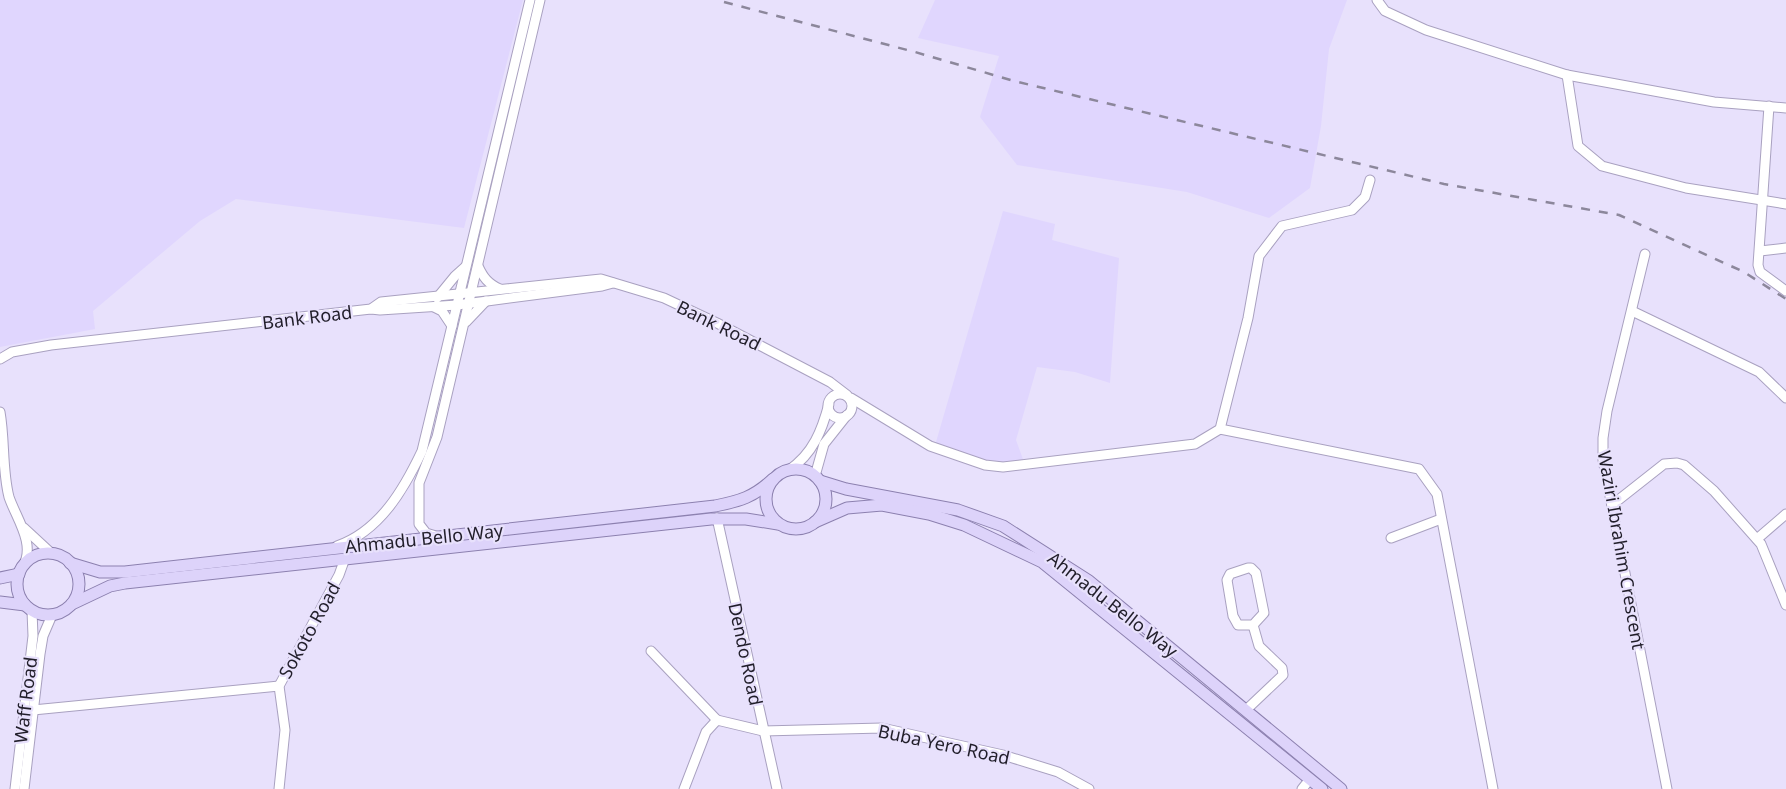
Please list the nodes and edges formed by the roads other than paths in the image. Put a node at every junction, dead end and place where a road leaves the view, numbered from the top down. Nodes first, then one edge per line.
1 (530, 0) edge
2 (540, 0) edge
3 (1377, 0) edge
4 (1567, 75) junction
5 (1769, 106) junction
6 (1786, 108) edge
7 (1370, 180) dead end
8 (1764, 201) junction
9 (1786, 204) edge
10 (1786, 248) edge
11 (1760, 251) junction
12 (1645, 254) dead end
13 (478, 266) junction
14 (466, 267) junction
15 (613, 283) junction
16 (500, 290) junction
17 (1786, 291) edge
18 (471, 294) junction
19 (459, 295) junction
20 (437, 298) junction
21 (486, 301) junction
22 (469, 303) junction
23 (457, 305) junction
24 (434, 307) junction
25 (371, 309) junction
26 (1632, 310) junction
27 (464, 324) junction
28 (452, 326) junction
29 (0, 359) edge
30 (820, 377) junction
31 (849, 396) junction
32 (1786, 398) edge
33 (830, 402) junction
34 (0, 412) edge
35 (872, 412) junction
36 (848, 414) junction
37 (1220, 429) junction
38 (790, 470) junction
39 (818, 478) junction
40 (773, 479) junction
41 (1612, 505) junction
42 (1786, 514) edge
43 (717, 518) junction
44 (1441, 519) junction
45 (1786, 521) edge
46 (816, 522) junction
47 (20, 523) junction
48 (778, 524) junction
49 (444, 536) junction
50 (1391, 538) dead end
51 (1759, 542) junction
52 (324, 550) junction
53 (51, 553) junction
54 (344, 561) junction
55 (70, 562) junction
56 (21, 570) junction
57 (0, 578) edge
58 (0, 602) edge
59 (72, 604) junction
60 (1786, 605) edge
61 (29, 608) junction
62 (52, 615) junction
63 (1253, 625) junction
64 (651, 652) dead end
65 (279, 686) junction
66 (33, 710) junction
67 (1246, 710) junction
68 (717, 720) junction
69 (763, 732) junction
70 (1310, 780) junction
71 (15, 789) edge
72 (24, 789) edge
73 (280, 789) edge
74 (684, 789) edge
75 (776, 789) edge
76 (1089, 789) edge
77 (1302, 789) edge
78 (1322, 789) edge
79 (1341, 789) edge
80 (1493, 789) edge
81 (1667, 789) edge

1 - 14 street
2 - 13 street
3 - 4 street
4 - 5 street
4 - 8 street
5 - 6 street
5 - 8 street
7 - 37 street
8 - 9 street
8 - 11 street
10 - 11 street
11 - 17 street
12 - 26 street, Waziri Ibrahim Crescent
13 - 16 street
13 - 18 street
14 - 19 street
14 - 20 street
15 - 16 street, Bank Road
15 - 21 street, Bank Road
15 - 30 street, Bank Road
16 - 18 street, Bank Road
18 - 19 street, Bank Road
18 - 22 street
19 - 20 street, Bank Road
19 - 23 street
20 - 25 street, Bank Road
21 - 22 street, Bank Road
21 - 27 street
22 - 23 street, Bank Road
22 - 27 street
23 - 24 street, Bank Road
23 - 28 street
24 - 25 street, Bank Road
24 - 28 street
25 - 29 street, Bank Road
26 - 32 street
26 - 41 street, Waziri Ibrahim Crescent
27 - 49 street
28 - 52 street
30 - 31 street, Bank Road
30 - 33 street
31 - 33 street
31 - 35 street, Bank Road
31 - 36 street
33 - 36 street
33 - 38 street
34 - 47 street
35 - 36 street
35 - 37 street, Bank Road
36 - 39 street
37 - 44 street
38 - 39 main road
38 - 40 main road
39 - 46 main road
39 - 67 main road, Ahmadu Bello Way
40 - 48 main road
40 - 49 main road, Ahmadu Bello Way
41 - 51 street
41 - 81 street, Waziri Ibrahim Crescent
42 - 51 street
43 - 48 main road, Ahmadu Bello Way
43 - 54 main road, Ahmadu Bello Way
43 - 69 street, Dendo Road
44 - 50 street
44 - 80 street
45 - 51 street
46 - 48 main road
46 - 70 main road, Ahmadu Bello Way
47 - 53 street
47 - 56 street
49 - 52 main road, Ahmadu Bello Way
51 - 60 street
52 - 55 main road, Ahmadu Bello Way
53 - 55 main road
53 - 56 main road
54 - 59 main road, Ahmadu Bello Way
54 - 65 street, Sokoto Road
55 - 59 main road
56 - 57 main road
56 - 61 main road
58 - 61 main road
59 - 62 main road
61 - 62 main road
61 - 71 street, Waff Road
62 - 66 street, Waff Road
63 - 63 street
63 - 67 street
64 - 68 street
65 - 66 street
65 - 73 street, Sokoto Road
66 - 72 street, Waff Road
67 - 79 main road, Ahmadu Bello Way
68 - 69 street, Buba Yero Road
68 - 74 street
69 - 75 street, Dendo Road
69 - 76 street, Buba Yero Road
70 - 77 street
70 - 78 main road, Ahmadu Bello Way

